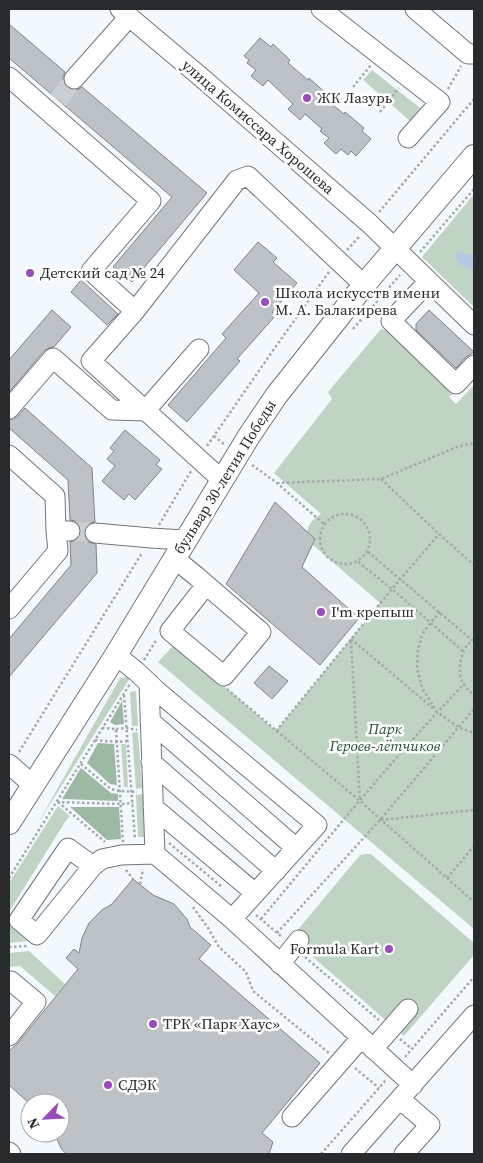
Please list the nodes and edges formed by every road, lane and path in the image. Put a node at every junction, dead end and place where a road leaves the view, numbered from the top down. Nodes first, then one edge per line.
1 (321, 9) edge
2 (415, 9) edge
3 (125, 13) edge
4 (380, 54) junction
5 (471, 54) edge
6 (408, 76) junction
7 (9, 77) edge
8 (74, 79) tunnel mouth
9 (353, 87) dead end
10 (474, 100) edge
11 (440, 102) junction
12 (380, 112) dead end
13 (408, 138) dead end
14 (474, 156) edge
15 (474, 189) edge
16 (370, 224) junction
17 (403, 256) junction
18 (338, 261) junction
19 (429, 281) junction
20 (364, 285) junction
21 (134, 311) junction
22 (474, 325) edge
23 (347, 335) dead end
24 (199, 349) dead end
25 (474, 365) edge
26 (9, 409) edge
27 (145, 411) junction
28 (474, 443) edge
29 (9, 455) edge
30 (198, 458) junction
31 (250, 464) dead end
32 (381, 479) junction
33 (222, 480) junction
34 (277, 483) junction
35 (324, 524) junction
36 (95, 533) tunnel mouth
37 (439, 534) junction
38 (151, 538) junction
39 (179, 549) junction
40 (368, 551) junction
41 (357, 562) junction
42 (474, 565) edge
43 (400, 579) junction
44 (206, 585) junction
45 (392, 589) junction
46 (9, 609) edge
47 (440, 612) junction
48 (431, 622) junction
49 (473, 639) edge
50 (350, 640) junction
51 (464, 652) junction
52 (116, 655) junction
53 (148, 683) junction
54 (464, 684) junction
55 (225, 687) dead end
56 (474, 695) edge
57 (474, 709) edge
58 (437, 712) junction
59 (150, 727) junction
60 (458, 727) junction
61 (102, 728) junction
62 (127, 728) junction
63 (116, 729) junction
64 (276, 731) junction
65 (474, 733) edge
66 (96, 740) junction
67 (128, 741) junction
68 (117, 742) junction
69 (151, 762) junction
70 (10, 764) edge
71 (81, 764) junction
72 (33, 784) junction
73 (120, 791) junction
74 (360, 801) junction
75 (57, 802) junction
76 (133, 803) junction
77 (121, 804) junction
78 (153, 807) junction
79 (474, 810) edge
80 (380, 820) junction
81 (9, 823) edge
82 (105, 843) dead end
83 (474, 846) edge
84 (296, 848) junction
85 (122, 854) junction
86 (152, 863) junction
87 (93, 866) junction
88 (53, 870) junction
89 (276, 871) junction
90 (9, 878) edge
91 (447, 878) junction
92 (134, 879) dead end
93 (74, 888) junction
94 (256, 893) junction
95 (35, 896) junction
96 (474, 902) edge
97 (192, 906) dead end
98 (55, 912) junction
99 (232, 919) junction
100 (261, 919) dead end
101 (277, 933) dead end
102 (299, 940) dead end
103 (35, 945) dead end
104 (9, 947) edge
105 (280, 964) junction
106 (9, 981) edge
107 (408, 1009) dead end
108 (474, 1015) edge
109 (10, 1032) edge
110 (367, 1043) junction
111 (342, 1060) junction
112 (413, 1085) junction
113 (378, 1088) dead end
114 (400, 1099) junction
115 (292, 1117) dead end
116 (350, 1154) edge
117 (404, 1154) edge

1 - 4 street
2 - 5 street
3 - 8 street
3 - 16 street, улица Комиссара Хорошева
4 - 6 street
4 - 9 path
5 - 11 path
6 - 11 street
6 - 12 path
7 - 21 street
10 - 16 path
11 - 13 street
14 - 17 main road, бульвар 30-летия Победы
15 - 17 path
16 - 17 street, улица Комиссара Хорошева
16 - 18 path
17 - 19 street, улица Комиссара Хорошева
17 - 20 main road, бульвар 30-летия Победы
17 - 23 path
18 - 20 street
18 - 21 street
18 - 30 path
19 - 22 street, улица Комиссара Хорошева
19 - 25 street
20 - 33 main road, бульвар 30-летия Победы
21 - 27 street
24 - 27 street
26 - 27 street
27 - 30 street
28 - 32 path
29 - 46 street
30 - 33 street
30 - 38 path
31 - 34 path
32 - 34 path
32 - 37 path
33 - 39 main road, бульвар 30-летия Победы
34 - 35 path
35 - 40 path
35 - 41 path
36 - 38 street
37 - 42 path
37 - 43 path
38 - 39 street
38 - 70 path
39 - 44 street
39 - 52 main road, бульвар 30-летия Победы
40 - 41 path
40 - 43 path
41 - 45 path
43 - 45 path
43 - 47 path
44 - 44 street
45 - 48 path
45 - 50 path
47 - 48 path
47 - 49 path
48 - 51 path
48 - 58 path
49 - 51 path
50 - 58 path
50 - 64 path
50 - 74 path
51 - 54 path
52 - 53 street
52 - 72 main road, бульвар 30-летия Победы
53 - 59 street
53 - 84 street
54 - 56 path
54 - 58 path
55 - 64 path
57 - 60 path
58 - 60 path
58 - 74 path
59 - 62 path
59 - 69 street
59 - 84 street
60 - 65 path
60 - 80 path
61 - 62 path
61 - 63 path
61 - 66 path
62 - 63 path
62 - 67 path
63 - 68 path
64 - 74 path
66 - 68 path
66 - 71 path
67 - 68 path
67 - 76 path
68 - 73 path
69 - 78 street
69 - 89 street
70 - 72 street
71 - 73 path
71 - 75 path
72 - 81 main road, бульвар 30-летия Победы
73 - 77 path
74 - 80 path
74 - 100 path
75 - 77 path
75 - 82 path
75 - 90 path
76 - 77 path
76 - 85 path
77 - 85 path
78 - 86 street
78 - 94 street
79 - 80 path
80 - 91 path
80 - 101 path
83 - 91 path
84 - 89 street
85 - 86 street
85 - 86 path
85 - 87 street
85 - 92 path
86 - 99 street
87 - 88 street
87 - 93 street
88 - 93 street
88 - 95 street
89 - 94 street
91 - 96 path
93 - 98 street
94 - 99 street
95 - 98 street
95 - 98 street
97 - 111 path
99 - 105 street
102 - 105 street
103 - 104 path
105 - 110 street
106 - 109 street
107 - 110 street
108 - 112 street
110 - 111 street
110 - 112 street
111 - 113 path
111 - 115 street
112 - 114 street
114 - 116 street
114 - 117 street

